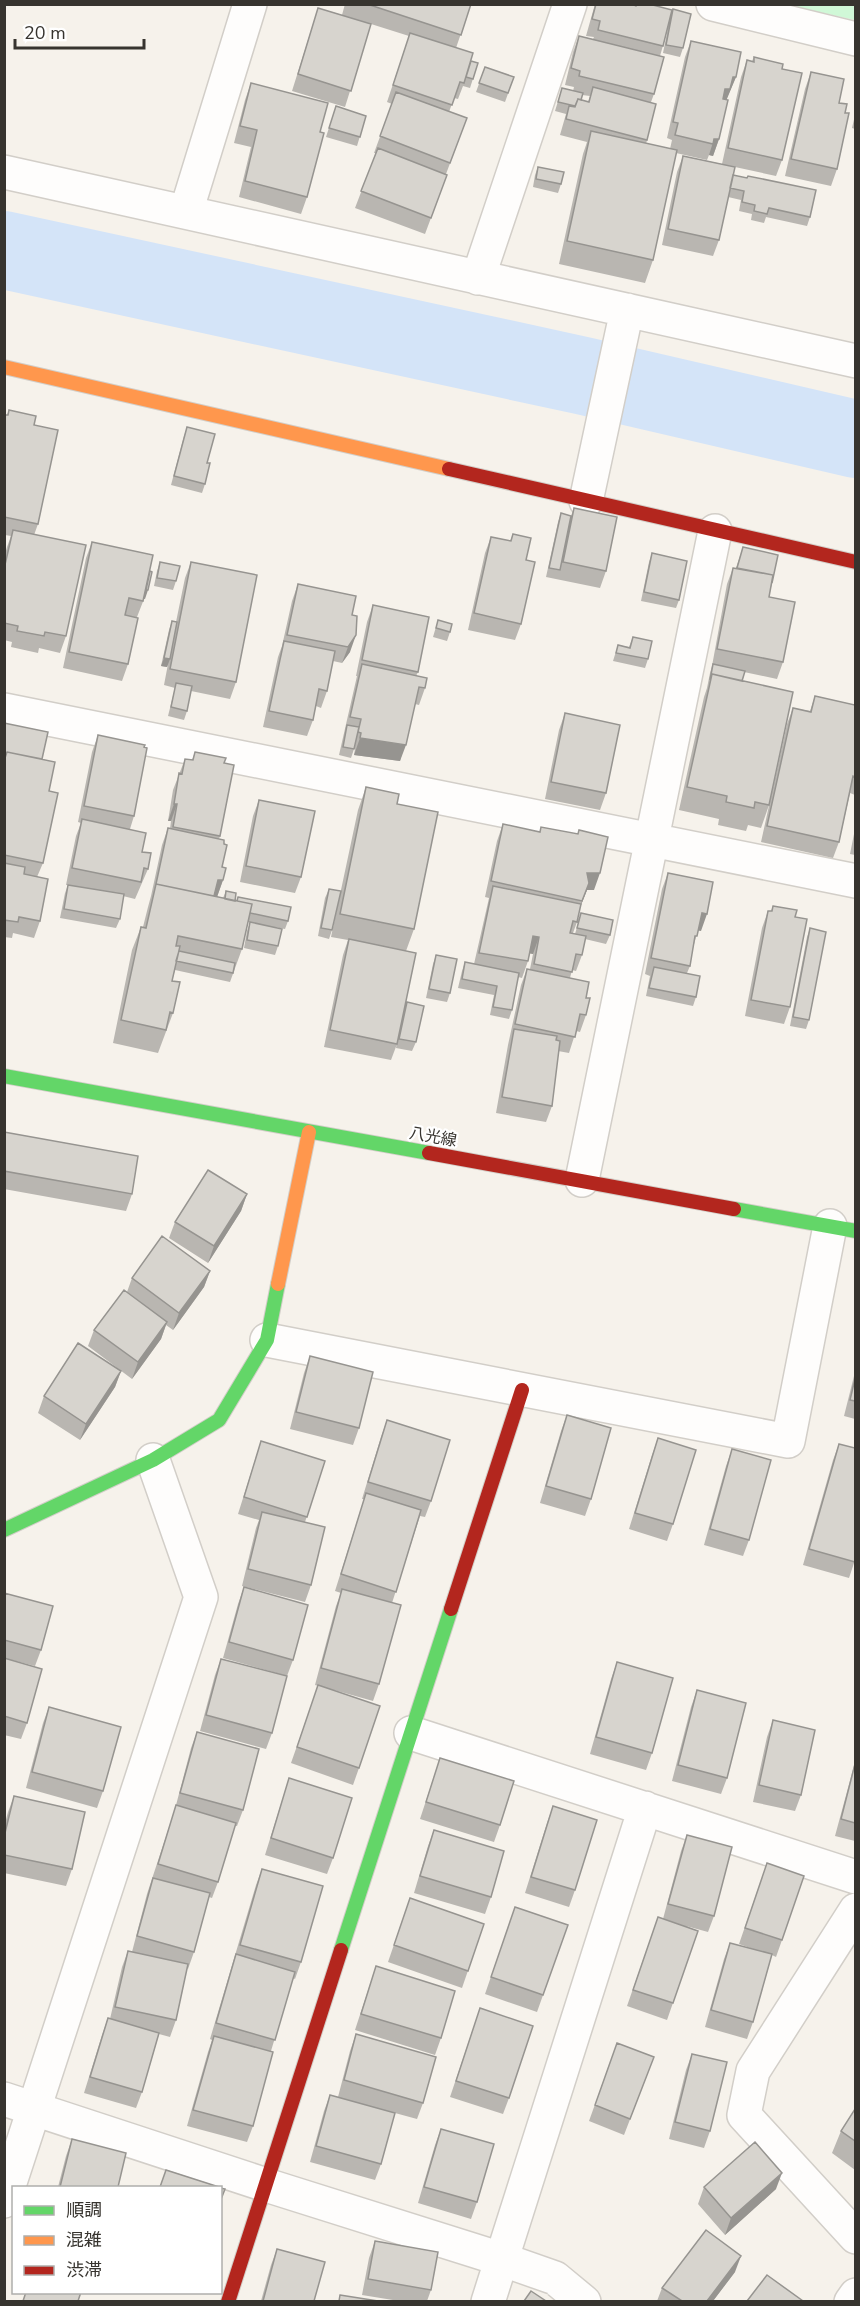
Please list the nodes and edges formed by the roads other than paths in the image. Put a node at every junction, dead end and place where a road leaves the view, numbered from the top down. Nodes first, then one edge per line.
1 (250, 4) edge
2 (570, 4) edge
3 (713, 4) edge
4 (855, 39) edge
5 (4, 172) edge
6 (186, 212) junction
7 (478, 278) junction
8 (625, 321) junction
9 (855, 361) edge
10 (4, 367) edge
11 (589, 488) junction
12 (715, 531) junction
13 (855, 562) edge
14 (4, 710) edge
15 (651, 841) junction
16 (855, 882) edge
17 (4, 1076) edge
18 (309, 1132) junction
19 (582, 1180) junction
20 (843, 1229) edge
21 (267, 1340) junction
22 (522, 1390) junction
23 (153, 1460) junction
24 (4, 1530) edge
25 (411, 1733) junction
26 (645, 1809) junction
27 (855, 1877) edge
28 (855, 1910) edge
29 (19, 2103) edge
30 (266, 2185) junction
31 (4, 2201) edge
32 (855, 2237) edge
33 (501, 2259) junction
34 (855, 2295) edge
35 (228, 2301) edge
36 (488, 2301) edge
37 (584, 2301) edge
38 (851, 2301) edge

1 - 6 street
2 - 7 street
3 - 4 street
5 - 6 street
6 - 7 street
7 - 8 street
8 - 9 street
8 - 11 street
10 - 11 street
11 - 12 street
12 - 13 street
12 - 15 street
14 - 15 street
15 - 16 street
15 - 19 street
17 - 18 street, 八光線
18 - 19 street, 八光線
18 - 21 street
19 - 20 street, 八光線
20 - 22 street
21 - 22 street
21 - 23 street
22 - 25 street
23 - 24 street
23 - 29 street
25 - 26 street
25 - 30 street
26 - 27 street
26 - 33 street
28 - 32 street
29 - 30 street
29 - 31 street
30 - 33 street
30 - 35 street
33 - 36 street
33 - 37 street
34 - 38 street

